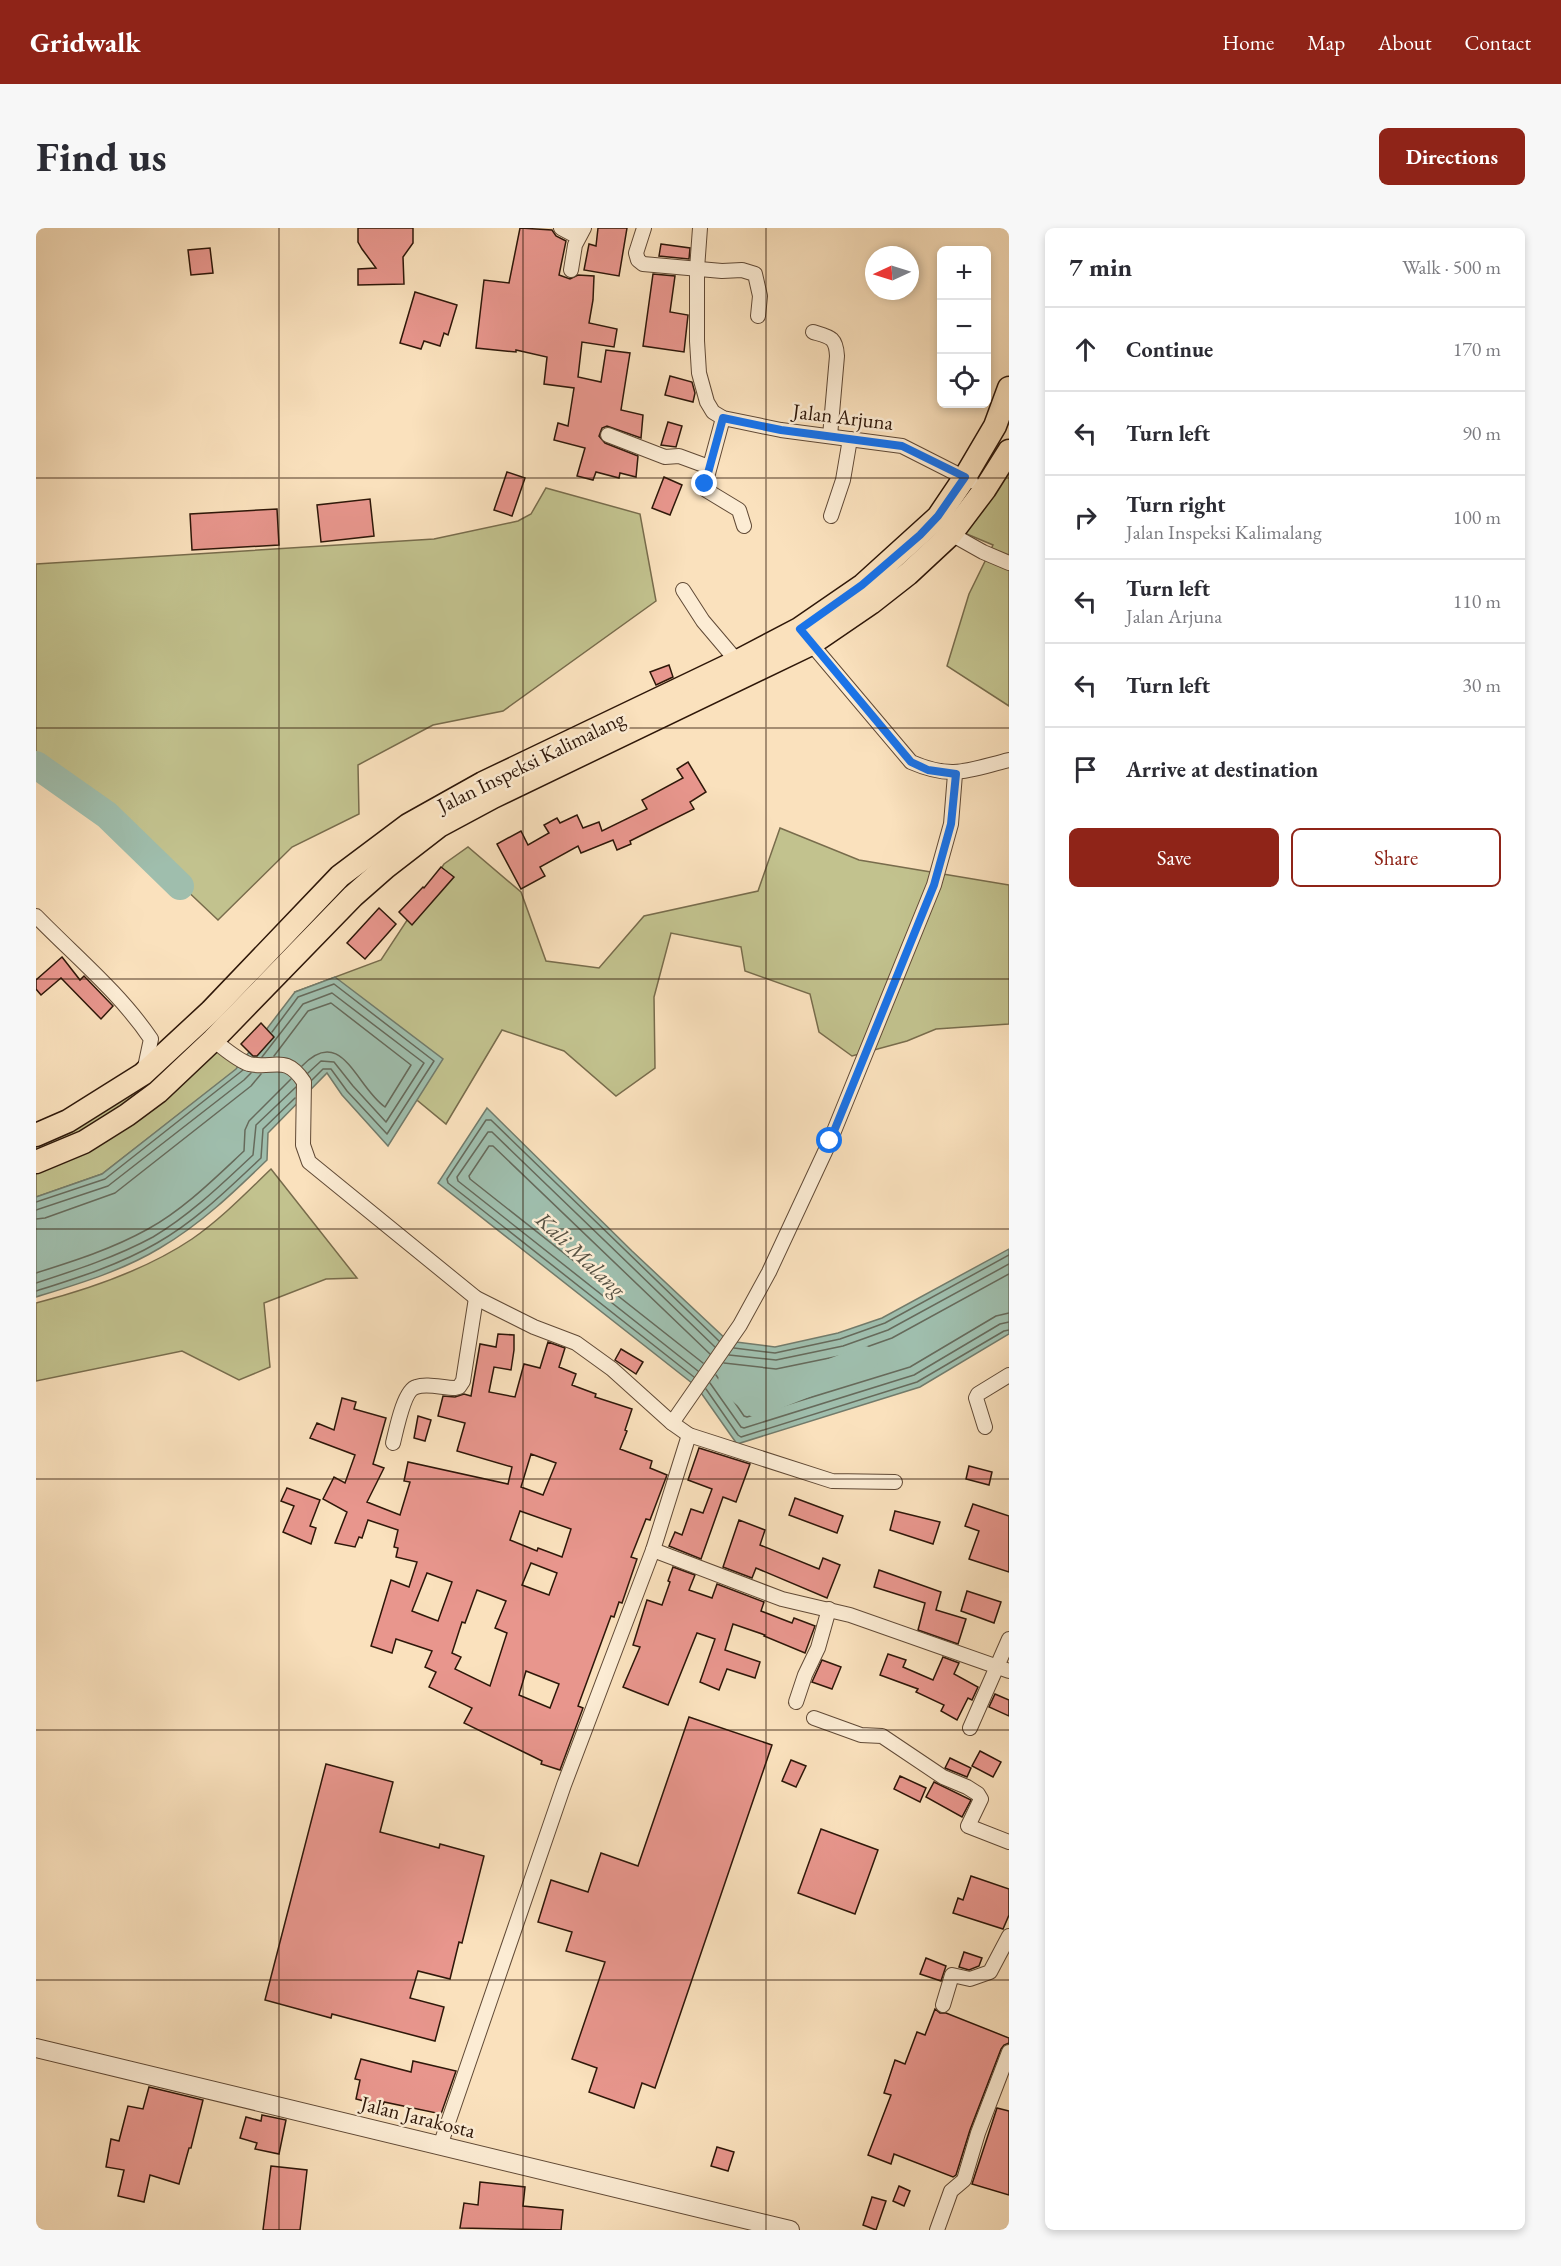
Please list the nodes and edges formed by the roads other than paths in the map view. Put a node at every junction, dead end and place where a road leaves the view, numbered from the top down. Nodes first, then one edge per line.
1 (561, 228) edge
2 (644, 228) edge
3 (700, 228) edge
4 (581, 233) edge
5 (697, 269) junction
6 (571, 270) dead end
7 (758, 316) dead end
8 (813, 332) dead end
9 (1009, 388) edge
10 (723, 418) junction
11 (608, 435) dead end
12 (830, 436) junction
13 (850, 439) junction
14 (1009, 451) edge
15 (709, 467) junction
16 (965, 477) junction
17 (985, 489) junction
18 (831, 516) dead end
19 (744, 526) dead end
20 (951, 534) junction
21 (1009, 563) edge
22 (683, 590) dead end
23 (805, 636) junction
24 (744, 668) junction
25 (1009, 760) edge
26 (956, 774) junction
27 (36, 916) edge
28 (219, 1034) junction
29 (143, 1074) junction
30 (41, 1133) edge
31 (45, 1158) edge
32 (476, 1298) junction
33 (1009, 1375) edge
34 (674, 1419) junction
35 (985, 1427) dead end
36 (689, 1436) junction
37 (393, 1443) dead end
38 (895, 1482) dead end
39 (653, 1550) junction
40 (829, 1610) junction
41 (1009, 1639) edge
42 (1003, 1669) edge
43 (796, 1702) dead end
44 (814, 1718) dead end
45 (970, 1728) dead end
46 (1009, 1842) edge
47 (1009, 1936) edge
48 (943, 2005) dead end
49 (36, 2048) edge
50 (1009, 2052) edge
51 (440, 2146) junction
52 (790, 2230) edge
53 (937, 2230) edge

1 - 4 street
2 - 5 street
3 - 5 street
4 - 6 street
5 - 7 street
5 - 10 street
8 - 12 street
9 - 16 main road, Jalan Inspeksi Kalimalang
10 - 12 street, Jalan Arjuna
10 - 15 street
11 - 15 street
12 - 13 street, Jalan Arjuna
13 - 16 street, Jalan Arjuna
13 - 18 street
14 - 17 main road, Jalan Inspeksi Kalimalang
15 - 19 street
16 - 17 street, Jalan Arjuna
16 - 23 main road, Jalan Inspeksi Kalimalang
17 - 20 main road, Jalan Inspeksi Kalimalang
20 - 21 street
20 - 23 main road, Jalan Inspeksi Kalimalang
22 - 24 street
23 - 24 main road, Jalan Inspeksi Kalimalang
23 - 26 street
24 - 28 main road, Jalan Inspeksi Kalimalang
24 - 29 main road, Jalan Inspeksi Kalimalang
25 - 26 street
26 - 34 street
27 - 29 street
28 - 31 main road, Jalan Inspeksi Kalimalang
28 - 32 street
29 - 30 main road, Jalan Inspeksi Kalimalang
30 - 31 main road
32 - 34 street
32 - 37 street
33 - 35 street
34 - 36 street
36 - 38 street
36 - 39 street
39 - 40 street
39 - 51 street
40 - 42 street
40 - 43 street
41 - 42 street
42 - 45 street
44 - 46 street
47 - 48 street
49 - 51 street, Jalan Jarakosta
50 - 53 street
51 - 52 street, Jalan Jarakosta

